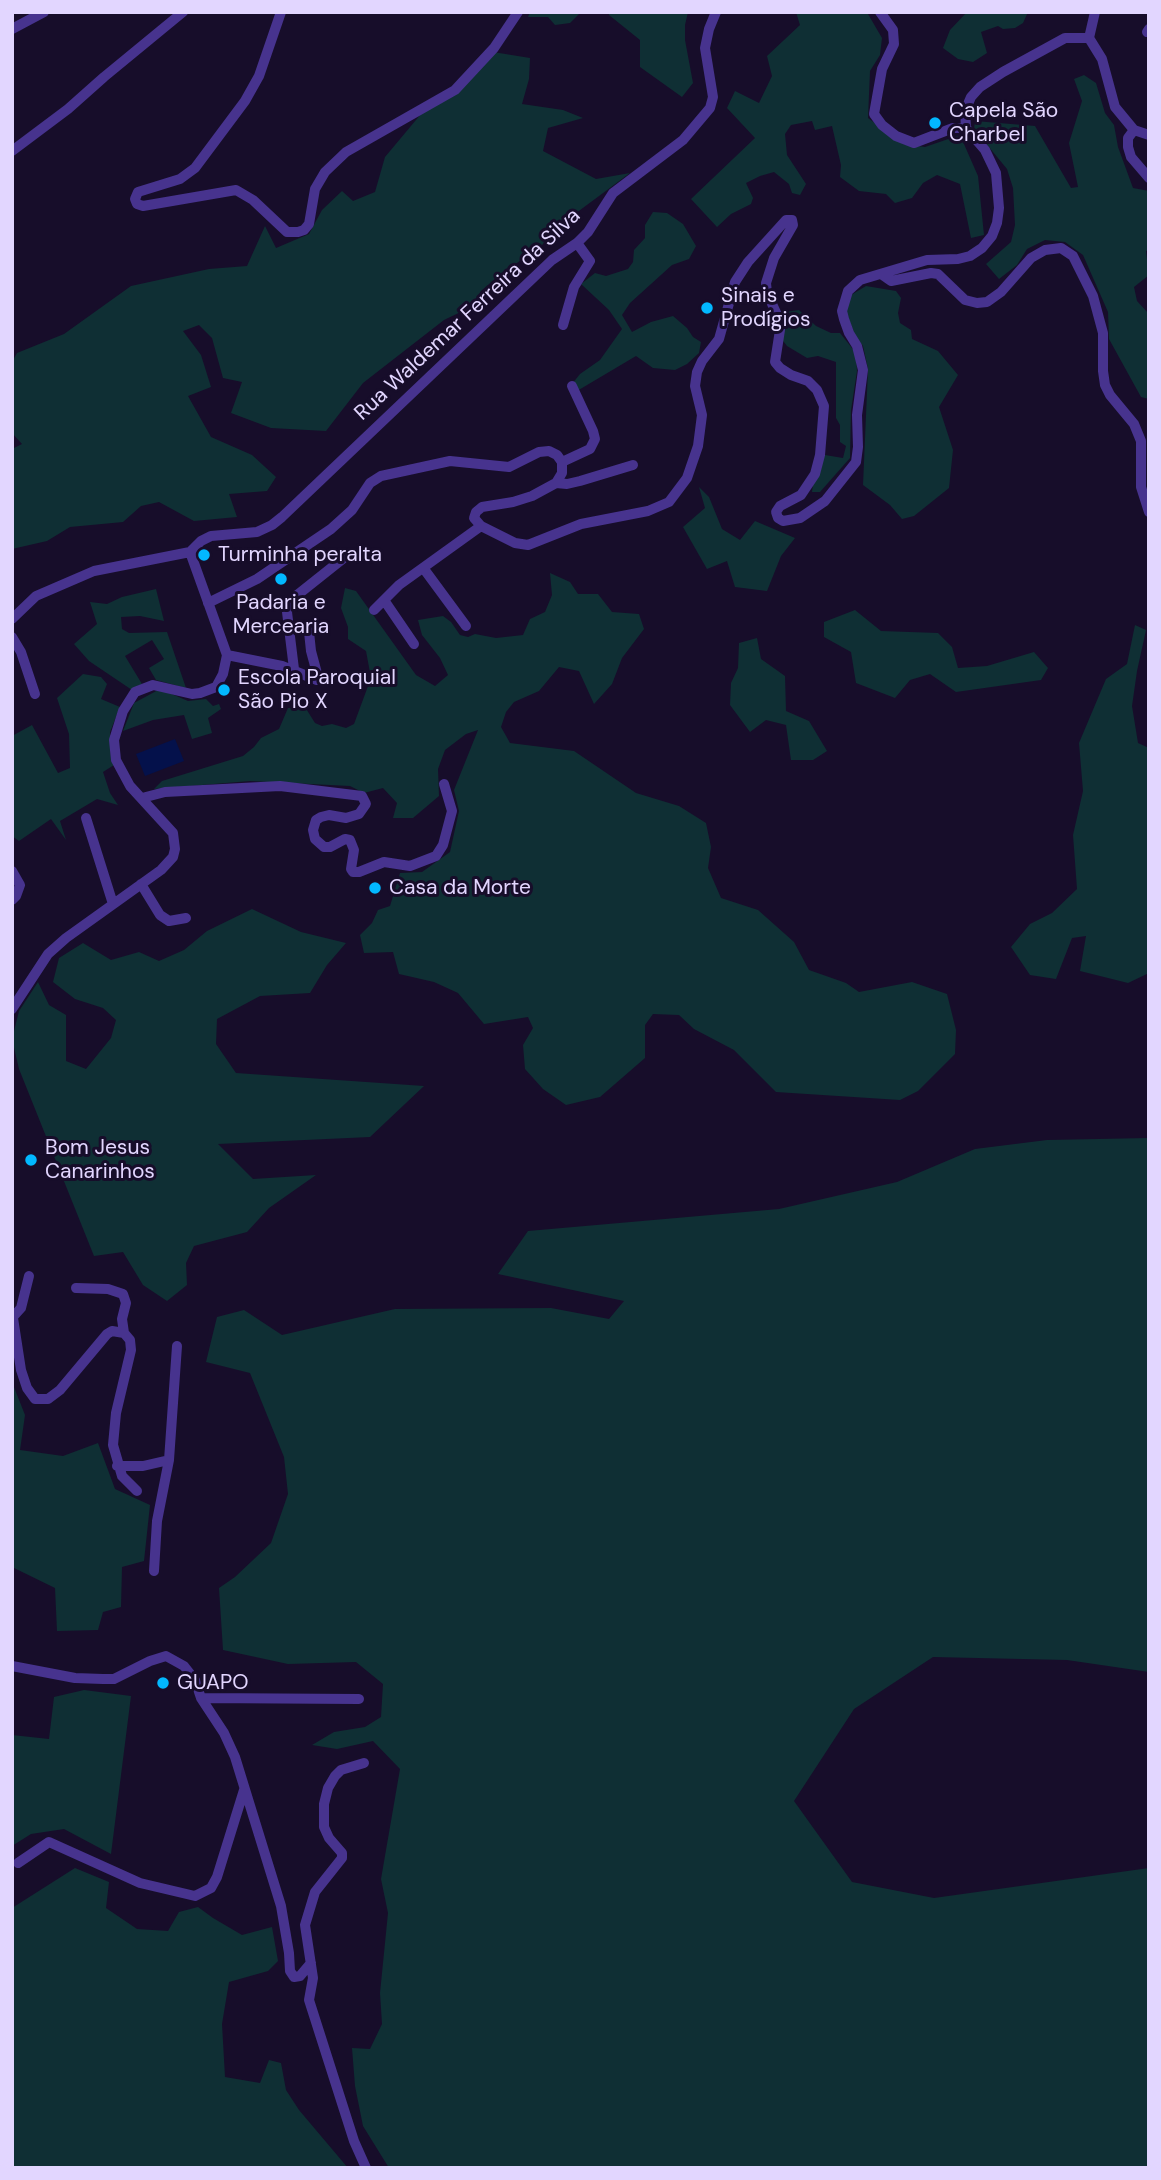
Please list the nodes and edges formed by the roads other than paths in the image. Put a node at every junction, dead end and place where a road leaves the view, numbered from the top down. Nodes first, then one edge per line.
1 (44, 12) edge
2 (183, 12) edge
3 (281, 12) edge
4 (518, 12) edge
5 (716, 12) edge
6 (880, 12) edge
7 (1095, 12) edge
8 (12, 29) edge
9 (1089, 38) junction
10 (966, 128) junction
11 (1134, 130) junction
12 (1149, 135) edge
13 (12, 151) edge
14 (1149, 178) edge
15 (577, 243) junction
16 (881, 274) junction
17 (563, 325) dead end
18 (572, 386) dead end
19 (562, 462) junction
20 (633, 465) dead end
21 (556, 483) junction
22 (1149, 512) edge
23 (481, 526) junction
24 (190, 552) junction
25 (345, 557) dead end
26 (424, 569) junction
27 (384, 600) junction
28 (208, 603) junction
29 (374, 610) dead end
30 (12, 619) edge
31 (466, 626) dead end
32 (309, 632) dead end
33 (12, 637) edge
34 (414, 644) dead end
35 (227, 656) junction
36 (294, 669) junction
37 (35, 694) dead end
38 (444, 784) dead end
39 (142, 799) junction
40 (86, 818) dead end
41 (12, 871) edge
42 (141, 884) junction
43 (12, 900) edge
44 (113, 904) junction
45 (186, 918) dead end
46 (12, 1009) edge
47 (29, 1276) dead end
48 (76, 1288) dead end
49 (12, 1318) edge
50 (124, 1333) junction
51 (177, 1346) dead end
52 (169, 1460) junction
53 (117, 1466) junction
54 (137, 1491) dead end
55 (154, 1571) dead end
56 (12, 1666) edge
57 (201, 1698) junction
58 (359, 1699) dead end
59 (364, 1763) dead end
60 (244, 1790) junction
61 (18, 1863) dead end
62 (311, 1963) junction
63 (366, 2168) edge

1 - 8 street
2 - 13 street
3 - 4 street
5 - 15 street, Rua Waldemar Ferreira da Silva
6 - 10 street
7 - 9 street
9 - 10 street
9 - 11 street
10 - 16 street
11 - 12 street
11 - 14 street
15 - 17 street
15 - 24 street, Rua Waldemar Ferreira da Silva
16 - 22 street
16 - 23 street
18 - 19 street
19 - 21 street
19 - 28 street
20 - 21 street
21 - 23 street
23 - 26 street
24 - 28 street
24 - 30 street, Rua Waldemar Ferreira da Silva
25 - 36 street
26 - 27 street
26 - 31 street
27 - 29 street
27 - 34 street
28 - 35 street
32 - 36 street
33 - 37 street
35 - 36 street
35 - 39 street
38 - 39 street
39 - 42 street
40 - 44 street
41 - 43 street
42 - 44 street
42 - 45 street
44 - 46 street
47 - 49 street
48 - 50 street
49 - 50 street
50 - 53 street
51 - 52 street
52 - 53 street
52 - 55 street
53 - 54 street
56 - 57 street
57 - 58 street
57 - 60 street
59 - 62 street
60 - 61 street
60 - 62 street
62 - 63 street

